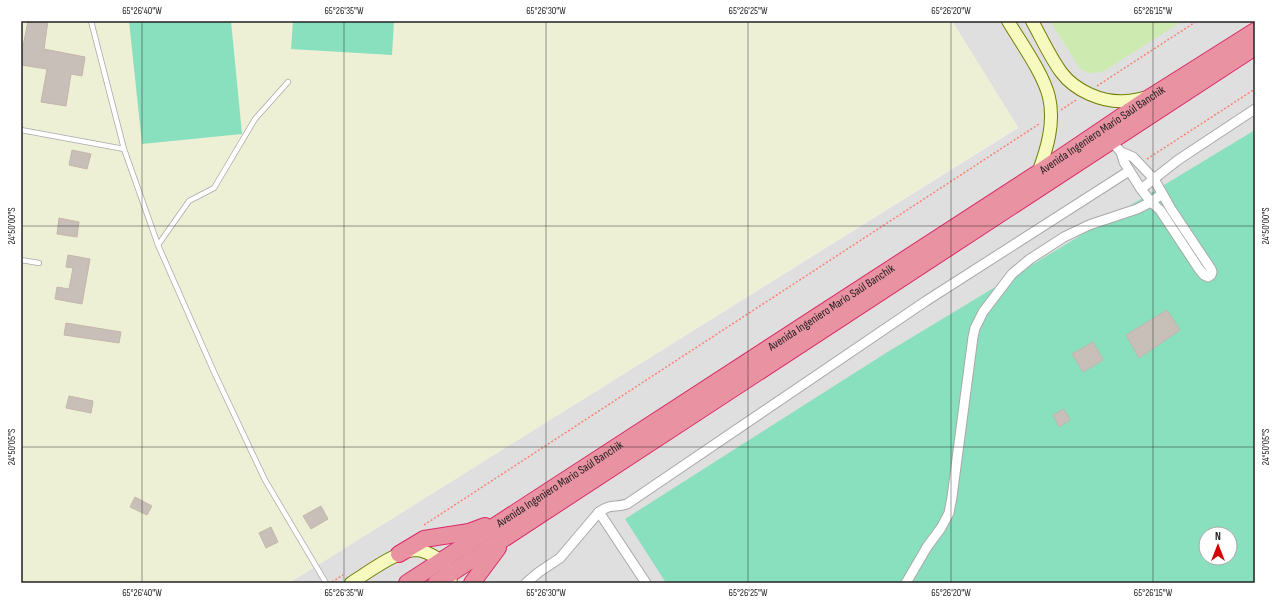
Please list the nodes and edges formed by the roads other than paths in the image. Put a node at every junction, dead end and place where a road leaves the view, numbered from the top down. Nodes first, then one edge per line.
1 (91, 21) edge
2 (1008, 21) edge
3 (1032, 21) edge
4 (1255, 31) edge
5 (1255, 47) edge
6 (288, 82) dead end
7 (1152, 96) junction
8 (1255, 109) edge
9 (21, 130) edge
10 (1116, 146) junction
11 (124, 149) junction
12 (1129, 171) junction
13 (1038, 173) junction
14 (1154, 179) junction
15 (1141, 189) junction
16 (1162, 194) junction
17 (1151, 202) junction
18 (158, 245) junction
19 (21, 260) edge
20 (39, 263) dead end
21 (599, 512) junction
22 (507, 518) junction
23 (510, 535) junction
24 (398, 554) junction
25 (440, 561) junction
26 (350, 578) edge
27 (445, 580) edge
28 (326, 583) edge
29 (407, 583) edge
30 (472, 583) edge
31 (526, 583) edge
32 (646, 583) edge
33 (906, 583) edge

1 - 11 lane
2 - 13 street
3 - 7 street
4 - 7 highway, Avenida Ingeniero Mario Saúl Banchik
5 - 10 highway, Avenida Ingeniero Mario Saúl Banchik
6 - 18 lane
7 - 13 highway, Avenida Ingeniero Mario Saúl Banchik
8 - 14 street
9 - 11 lane
10 - 12 street
10 - 14 street
10 - 23 highway, Avenida Ingeniero Mario Saúl Banchik
11 - 18 lane
12 - 15 street
12 - 21 street
13 - 22 highway, Avenida Ingeniero Mario Saúl Banchik
14 - 15 street
14 - 16 street
15 - 17 street
16 - 17 street
16 - 17 street
17 - 33 street
18 - 28 lane
19 - 20 lane
21 - 31 street
21 - 32 street
22 - 24 highway
22 - 25 highway, Avenida Ingeniero Mario Saúl Banchik
23 - 27 highway, Avenida Ingeniero Mario Saúl Banchik
23 - 30 highway
24 - 25 street
24 - 26 street
25 - 27 street
25 - 29 highway, Avenida Ingeniero Mario Saúl Banchik

